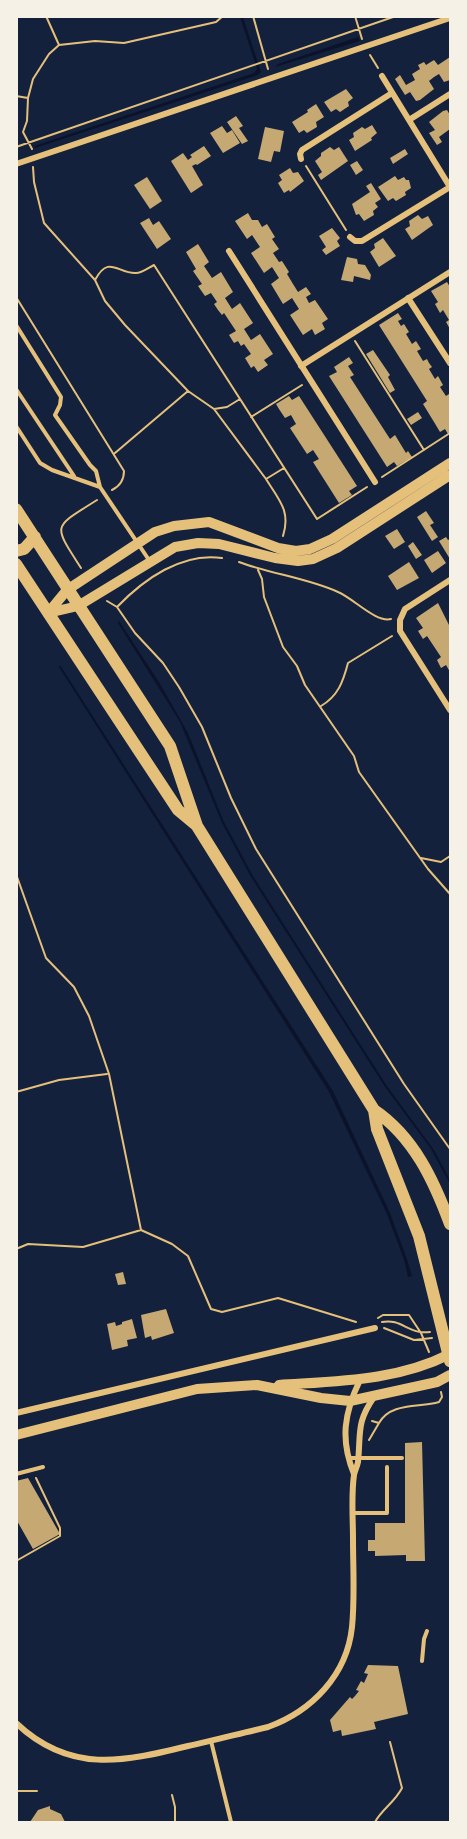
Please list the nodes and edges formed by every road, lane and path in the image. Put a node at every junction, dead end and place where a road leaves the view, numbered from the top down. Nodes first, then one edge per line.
1 (46, 16) edge
2 (223, 16) edge
3 (253, 16) edge
4 (355, 16) edge
5 (396, 16) edge
6 (450, 18) edge
7 (358, 30) junction
8 (59, 45) junction
9 (365, 47) junction
10 (265, 62) junction
11 (382, 76) joint
12 (271, 80) junction
13 (392, 93) junction
14 (450, 94) edge
15 (16, 96) edge
16 (28, 98) junction
17 (409, 120) junction
18 (28, 143) junction
19 (16, 147) edge
20 (33, 158) junction
21 (301, 159) joint
22 (16, 164) edge
23 (450, 187) edge
24 (350, 237) joint
25 (229, 251) dead end
26 (450, 272) edge
27 (95, 280) junction
28 (16, 297) edge
29 (408, 298) junction
30 (16, 325) edge
31 (351, 335) junction
32 (450, 363) edge
33 (301, 366) junction
34 (310, 380) junction
35 (16, 389) edge
36 (188, 391) junction
37 (240, 399) junction
38 (214, 409) junction
39 (251, 417) junction
40 (16, 426) edge
41 (450, 434) edge
42 (424, 450) junction
43 (115, 454) junction
44 (450, 463) edge
45 (284, 468) junction
46 (450, 475) edge
47 (74, 477) junction
48 (266, 479) junction
49 (375, 482) junction
50 (100, 487) junction
51 (106, 494) junction
52 (16, 509) edge
53 (35, 537) junction
54 (136, 543) junction
55 (278, 548) junction
56 (16, 551) edge
57 (225, 558) dead end
58 (149, 561) junction
59 (236, 561) dead end
60 (16, 564) edge
61 (258, 570) junction
62 (87, 576) junction
63 (450, 579) edge
64 (67, 590) junction
65 (99, 593) junction
66 (78, 606) junction
67 (117, 607) junction
68 (48, 613) junction
69 (400, 620) junction
70 (400, 631) junction
71 (321, 707) junction
72 (450, 710) edge
73 (196, 826) junction
74 (450, 856) edge
75 (421, 858) junction
76 (16, 874) edge
77 (450, 894) edge
78 (109, 1074) junction
79 (16, 1092) edge
80 (374, 1110) junction
81 (450, 1149) edge
82 (450, 1224) edge
83 (141, 1230) junction
84 (16, 1249) edge
85 (376, 1320) dead end
86 (358, 1323) dead end
87 (375, 1328) junction
88 (445, 1335) junction
89 (450, 1357) edge
90 (450, 1375) edge
91 (360, 1380) junction
92 (437, 1382) junction
93 (264, 1386) junction
94 (375, 1395) junction
95 (350, 1401) junction
96 (16, 1413) edge
97 (362, 1418) junction
98 (16, 1435) edge
99 (348, 1458) junction
100 (358, 1458) junction
101 (402, 1458) dead end
102 (43, 1467) dead end
103 (387, 1467) dead end
104 (34, 1469) junction
105 (16, 1473) edge
106 (354, 1474) junction
107 (353, 1513) junction
108 (16, 1561) edge
109 (427, 1631) dead end
110 (422, 1661) dead end
111 (16, 1723) edge
112 (211, 1741) junction
113 (390, 1742) dead end
114 (16, 1791) edge
115 (37, 1791) dead end
116 (172, 1795) dead end
117 (175, 1822) edge
118 (231, 1822) edge
119 (375, 1822) edge

1 - 8 path
2 - 8 path
3 - 10 path
4 - 7 path
5 - 7 path
6 - 9 street
7 - 9 path
7 - 10 path
8 - 16 path
9 - 11 path
9 - 12 street
10 - 12 path
10 - 18 path
11 - 13 street
12 - 20 street
13 - 17 street
13 - 21 street
14 - 17 street
15 - 16 path
16 - 18 path
17 - 23 street
18 - 19 path
18 - 20 path
20 - 22 street
20 - 27 path
21 - 24 path
23 - 24 street
25 - 33 street
26 - 29 street
27 - 36 path
27 - 37 path
28 - 43 path
29 - 31 street
29 - 32 street
30 - 50 lane
31 - 33 street
31 - 42 path
33 - 34 street
34 - 39 path
34 - 49 street
35 - 47 lane
36 - 38 path
36 - 43 path
37 - 38 path
37 - 39 path
38 - 48 path
39 - 45 path
40 - 47 lane
41 - 42 path
42 - 49 path
43 - 51 path
44 - 55 street
45 - 48 path
45 - 49 path
46 - 58 street
47 - 50 lane
48 - 55 path
50 - 51 lane
51 - 54 lane
51 - 62 path
52 - 53 main road
53 - 56 main road
53 - 64 main road
54 - 55 street
54 - 58 lane
54 - 62 street
57 - 67 path
58 - 65 street
59 - 61 path
60 - 68 main road
61 - 69 path
61 - 71 path
62 - 64 street
63 - 69 street
64 - 66 main road
64 - 68 street
65 - 66 street
65 - 67 path
66 - 68 street
66 - 73 main road
67 - 81 path
68 - 73 main road
69 - 70 street
70 - 71 path
70 - 72 street
71 - 75 path
73 - 80 main road
74 - 75 path
75 - 77 path
76 - 78 path
78 - 79 path
78 - 83 path
80 - 82 main road
80 - 88 main road
83 - 84 path
83 - 86 path
85 - 87 path
87 - 88 path
87 - 96 street
88 - 89 main road
89 - 91 street
90 - 92 street
91 - 93 street
91 - 95 street
92 - 94 street
92 - 97 path
93 - 95 street
93 - 98 street
94 - 95 street
94 - 97 street
95 - 99 street
97 - 100 street
99 - 100 lane
99 - 106 street
100 - 101 lane
100 - 106 street
102 - 104 lane
103 - 107 lane
104 - 105 lane
104 - 108 path
106 - 107 street
107 - 112 street
109 - 110 lane
111 - 112 street
112 - 118 lane
113 - 119 path
114 - 115 path
116 - 117 path

